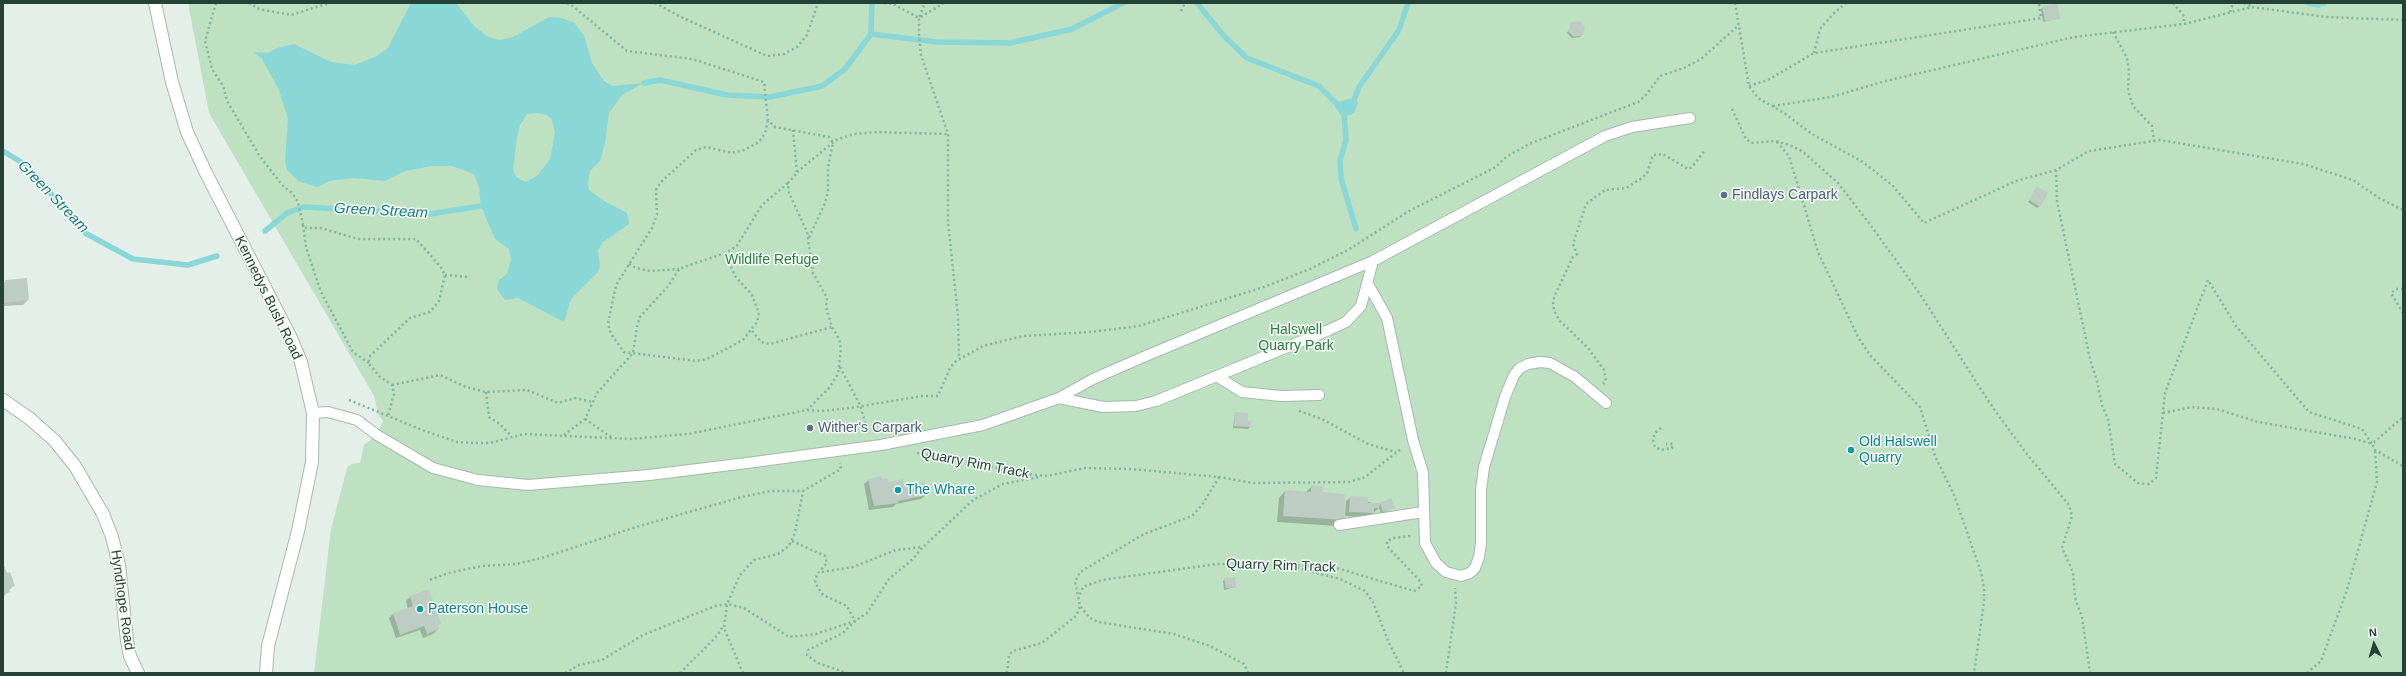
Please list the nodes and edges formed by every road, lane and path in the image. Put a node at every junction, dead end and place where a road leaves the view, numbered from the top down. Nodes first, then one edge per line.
1 (155, 3) edge
2 (216, 3) edge
3 (249, 3) edge
4 (329, 3) edge
5 (566, 3) edge
6 (655, 3) edge
7 (818, 3) edge
8 (884, 3) edge
9 (925, 3) edge
10 (944, 3) edge
11 (1735, 3) edge
12 (1846, 3) edge
13 (2039, 3) edge
14 (2173, 3) edge
15 (2233, 3) edge
16 (2244, 3) edge
17 (1184, 4) edge
18 (2252, 7) junction
19 (1181, 11) dead end
20 (2230, 12) junction
21 (919, 18) junction
22 (2403, 20) edge
23 (2184, 24) junction
24 (1739, 25) junction
25 (2113, 32) junction
26 (1814, 53) junction
27 (1749, 86) junction
28 (1773, 106) junction
29 (1732, 109) dead end
30 (1690, 118) dead end
31 (768, 120) junction
32 (793, 130) junction
33 (948, 134) junction
34 (1776, 141) junction
35 (2154, 141) junction
36 (833, 143) junction
37 (1705, 150) dead end
38 (2056, 170) junction
39 (797, 173) junction
40 (788, 182) junction
41 (2403, 210) edge
42 (303, 225) junction
43 (808, 240) junction
44 (725, 253) junction
45 (1373, 260) junction
46 (630, 264) junction
47 (678, 269) junction
48 (445, 274) junction
49 (470, 277) dead end
50 (1368, 284) junction
51 (2403, 289) edge
52 (2403, 313) edge
53 (832, 327) junction
54 (752, 331) junction
55 (633, 353) junction
56 (959, 358) junction
57 (369, 364) junction
58 (840, 367) junction
59 (1218, 377) junction
60 (392, 385) junction
61 (1591, 390) junction
62 (486, 392) junction
63 (1319, 395) dead end
64 (1059, 398) junction
65 (3, 400) edge
66 (349, 400) dead end
67 (592, 402) junction
68 (1606, 403) dead end
69 (860, 405) junction
70 (1295, 409) dead end
71 (807, 410) junction
72 (313, 413) junction
73 (2163, 413) junction
74 (388, 416) junction
75 (2403, 417) edge
76 (585, 419) junction
77 (1660, 428) dead end
78 (563, 435) junction
79 (512, 436) junction
80 (613, 438) junction
81 (1413, 440) junction
82 (1666, 444) dead end
83 (2372, 444) junction
84 (881, 445) junction
85 (2375, 450) junction
86 (838, 451) junction
87 (910, 452) dead end
88 (1396, 452) junction
89 (2403, 466) edge
90 (1047, 476) junction
91 (1219, 477) junction
92 (803, 491) junction
93 (1423, 512) junction
94 (1340, 526) dead end
95 (1424, 535) junction
96 (792, 541) junction
97 (924, 546) junction
98 (1293, 567) junction
99 (820, 572) junction
100 (1454, 575) junction
101 (430, 580) dead end
102 (1078, 599) junction
103 (727, 604) junction
104 (1080, 606) junction
105 (855, 621) junction
106 (724, 626) junction
107 (138, 673) edge
108 (266, 673) edge
109 (565, 673) edge
110 (680, 673) edge
111 (743, 673) edge
112 (847, 673) edge
113 (1007, 673) edge
114 (1248, 673) edge
115 (1404, 673) edge
116 (1446, 673) edge
117 (1974, 673) edge
118 (2090, 673) edge
119 (2308, 673) edge

1 - 72 street, Kennedys Bush Road
2 - 42 path
3 - 4 path
5 - 31 path
6 - 7 path
8 - 21 path
9 - 21 path
10 - 21 path
11 - 24 path
12 - 26 path
13 - 26 path
14 - 23 path
15 - 20 path
16 - 18 path
17 - 19 path
18 - 20 path
18 - 22 path
20 - 23 path
21 - 33 path
23 - 25 path
24 - 27 path
24 - 56 path
25 - 28 path
25 - 35 path
26 - 27 path
27 - 28 path
28 - 38 path
29 - 34 path
30 - 45 lane
31 - 32 path
31 - 46 path
32 - 36 path
32 - 39 path
33 - 36 path
33 - 56 path
34 - 117 path
34 - 118 path
35 - 38 path
35 - 41 path
36 - 39 path
36 - 43 path
37 - 61 path
38 - 73 path
39 - 40 path
40 - 43 path
40 - 44 path
42 - 48 path
42 - 57 path
43 - 53 path
44 - 47 path
44 - 54 path
45 - 50 lane
45 - 64 lane
46 - 47 path
46 - 55 path
47 - 55 path
48 - 49 path
48 - 57 path
50 - 59 lane
50 - 81 lane
51 - 52 path
53 - 54 path
53 - 58 path
54 - 55 path
55 - 67 path
56 - 69 path
57 - 60 path
58 - 69 path
58 - 71 path
59 - 63 lane
59 - 64 lane
60 - 62 path
60 - 74 path
61 - 68 lane
61 - 100 lane
62 - 67 path
62 - 79 path
64 - 84 lane
65 - 107 street, Hyndhope Road
66 - 74 path
67 - 76 path
69 - 71 path
69 - 84 path
70 - 88 path
71 - 80 path
72 - 86 lane
72 - 108 street, Kennedys Bush Road
73 - 83 path
73 - 83 path
74 - 79 path
75 - 83 path
76 - 78 path
76 - 80 path
77 - 82 path
78 - 79 path
78 - 80 path
81 - 88 path, Quarry Rim Track
81 - 93 lane
83 - 85 path
84 - 86 lane
85 - 89 path
85 - 119 path
86 - 92 path
87 - 90 path, Quarry Rim Track
88 - 91 path, Quarry Rim Track
90 - 91 path, Quarry Rim Track
90 - 97 path
91 - 102 path
92 - 96 path
92 - 101 path
93 - 94 lane
93 - 95 lane
95 - 98 path, Quarry Rim Track
95 - 100 lane
96 - 99 path
96 - 103 path
97 - 99 path
97 - 105 path
98 - 102 path, Quarry Rim Track
98 - 115 path
99 - 105 path
100 - 116 path
102 - 104 path
103 - 105 path
103 - 106 path
103 - 109 path
104 - 113 path
104 - 114 path
105 - 112 path
106 - 110 path
106 - 111 path

